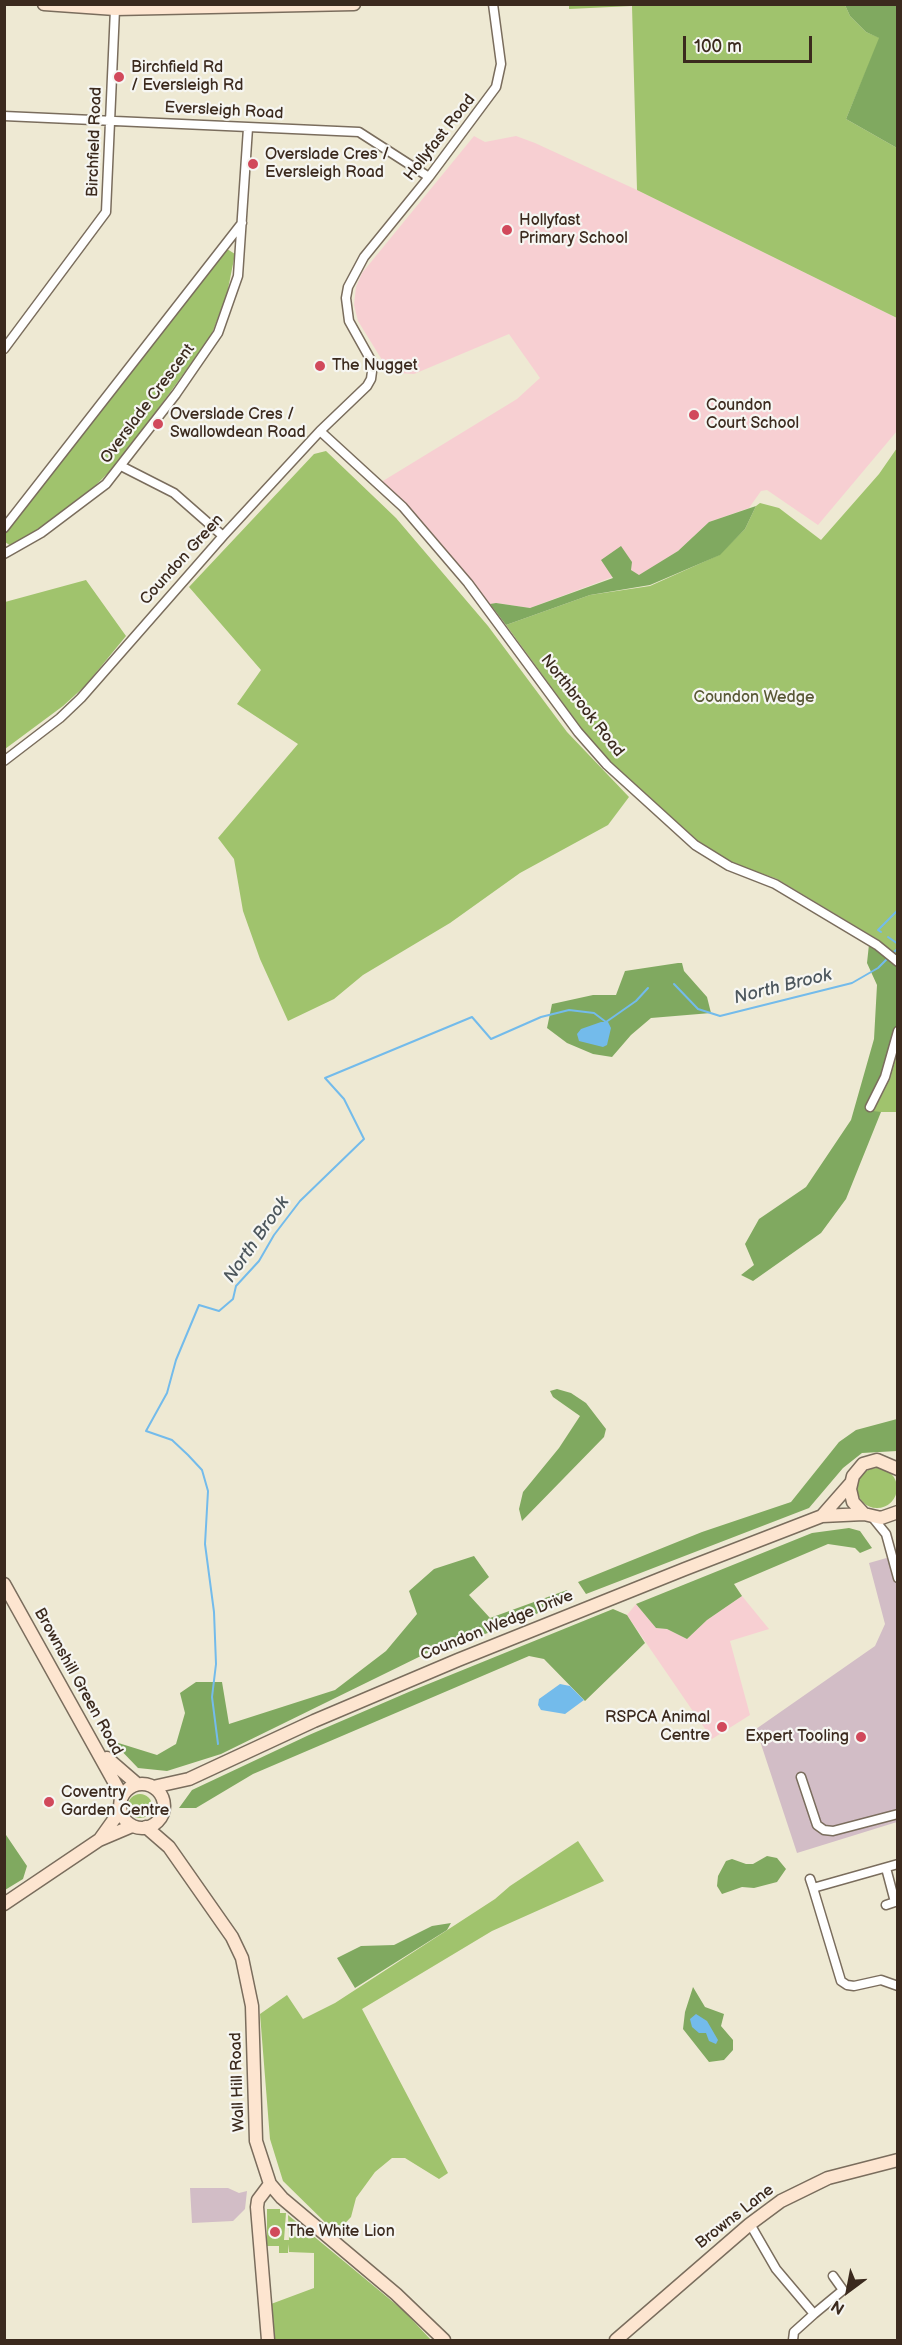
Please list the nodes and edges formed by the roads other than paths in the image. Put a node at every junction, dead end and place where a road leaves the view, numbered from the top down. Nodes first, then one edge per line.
1 (44, 4) edge
2 (354, 4) edge
3 (494, 4) edge
4 (115, 9) junction
5 (4, 116) edge
6 (111, 120) junction
7 (248, 128) junction
8 (429, 177) junction
9 (242, 223) junction
10 (4, 349) edge
11 (373, 371) joint
12 (320, 430) junction
13 (121, 466) junction
14 (4, 528) edge
15 (223, 536) junction
16 (4, 554) edge
17 (4, 761) edge
18 (897, 962) edge
19 (897, 1031) edge
20 (870, 1107) dead end
21 (891, 1460) edge
22 (897, 1469) edge
23 (850, 1483) junction
24 (897, 1512) edge
25 (822, 1516) junction
26 (868, 1516) junction
27 (897, 1578) edge
28 (4, 1584) edge
29 (98, 1749) junction
30 (801, 1777) dead end
31 (189, 1779) junction
32 (137, 1785) junction
33 (153, 1787) junction
34 (122, 1796) junction
35 (120, 1811) junction
36 (162, 1812) junction
37 (897, 1814) edge
38 (132, 1826) junction
39 (146, 1827) junction
40 (99, 1839) junction
41 (165, 1841) junction
42 (897, 1864) edge
43 (885, 1868) junction
44 (896, 1902) edge
45 (4, 1904) edge
46 (886, 1905) dead end
47 (897, 1986) edge
48 (897, 2160) edge
49 (270, 2184) junction
50 (750, 2224) junction
51 (833, 2276) dead end
52 (814, 2314) junction
53 (268, 2340) edge
54 (444, 2340) edge
55 (616, 2340) edge
56 (793, 2340) edge

1 - 4 street
2 - 4 street
3 - 8 street, Hollyfast Road
4 - 6 street, Birchfield Road
5 - 6 street, Eversleigh Road
6 - 7 street, Eversleigh Road
6 - 10 street, Birchfield Road
7 - 8 street, Eversleigh Road
7 - 9 street, Overslade Crescent
8 - 11 street, Hollyfast Road
9 - 13 street, Overslade Crescent
9 - 14 street
11 - 12 street, Coundon Green
12 - 15 street, Coundon Green
12 - 18 street, Northbrook Road
13 - 15 street
13 - 16 street, Overslade Crescent
15 - 17 street, Coundon Green
19 - 20 street
21 - 22 street, Coundon Wedge Drive
21 - 23 street, Coundon Wedge Drive
23 - 25 street, Coundon Wedge Drive
23 - 26 street
24 - 26 street, Coundon Wedge Drive
25 - 26 street, Coundon Wedge Drive
25 - 31 street, Coundon Wedge Drive
26 - 27 street
28 - 29 street, Brownshill Green Road
29 - 32 street
29 - 34 street, Brownshill Green Road
30 - 37 street
31 - 33 street, Coundon Wedge Drive
31 - 36 street, Coundon Wedge Drive
32 - 33 street
32 - 34 street
33 - 36 street
34 - 35 street
35 - 38 street
35 - 40 street
36 - 39 street
36 - 41 street, Wall Hill Road
38 - 39 street
38 - 40 street
39 - 41 street, Wall Hill Road
40 - 45 street
41 - 49 street, Wall Hill Road
42 - 43 street
43 - 44 street
43 - 47 street
44 - 46 street
48 - 50 street, Browns Lane
49 - 53 street
49 - 54 street
50 - 52 street
50 - 55 street, Browns Lane
51 - 52 street
52 - 56 street

